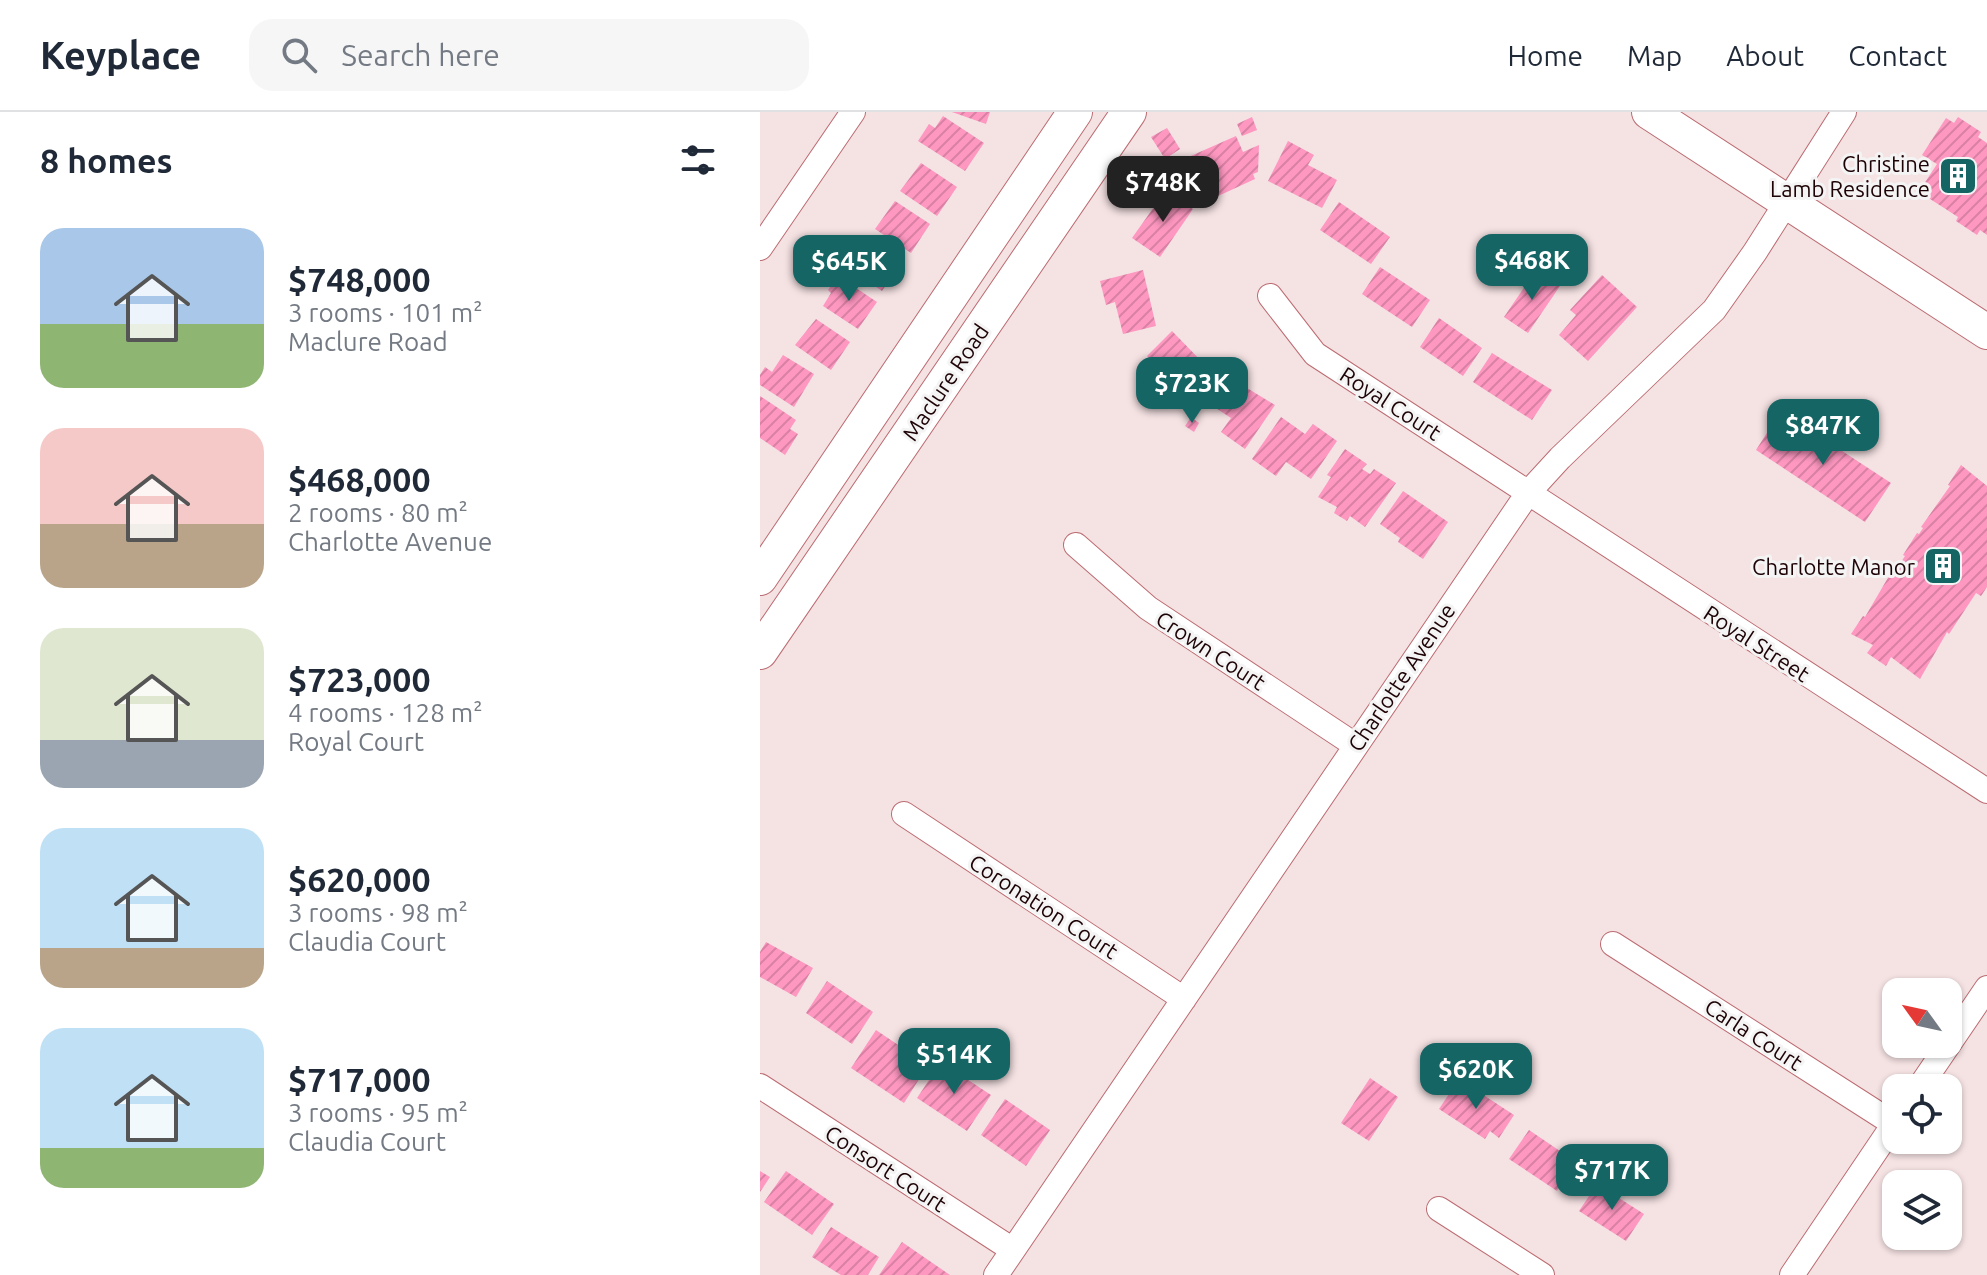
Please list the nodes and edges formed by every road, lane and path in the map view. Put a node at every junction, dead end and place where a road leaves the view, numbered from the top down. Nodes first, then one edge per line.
1 (853, 112) edge
2 (1075, 112) edge
3 (1129, 112) edge
4 (1649, 112) edge
5 (1844, 112) edge
6 (1787, 201) junction
7 (760, 248) edge
8 (1270, 296) dead end
9 (1987, 332) edge
10 (1528, 493) junction
11 (1076, 545) dead end
12 (760, 578) edge
13 (760, 652) edge
14 (1355, 745) junction
15 (1987, 791) edge
16 (904, 814) dead end
17 (1613, 944) dead end
18 (1987, 988) edge
19 (1184, 999) junction
20 (1929, 1074) edge
21 (760, 1086) edge
22 (1882, 1115) edge
23 (1882, 1142) edge
24 (1439, 1209) dead end
25 (1013, 1250) junction
26 (996, 1275) edge
27 (1542, 1275) edge
28 (1792, 1275) edge

1 - 7 street
2 - 12 main road, Maclure Road
3 - 13 main road, Maclure Road
4 - 6 main road
5 - 6 street, Charlotte Avenue
6 - 9 main road
6 - 10 street, Charlotte Avenue
8 - 10 street, Royal Court
10 - 14 street, Charlotte Avenue
10 - 15 street, Royal Street
11 - 14 street, Crown Court
14 - 19 street, Charlotte Avenue
16 - 19 street, Coronation Court
17 - 22 street, Carla Court
18 - 20 street
19 - 25 street, Charlotte Avenue
21 - 25 street, Consort Court
23 - 28 street
24 - 27 street
25 - 26 street, Charlotte Avenue

